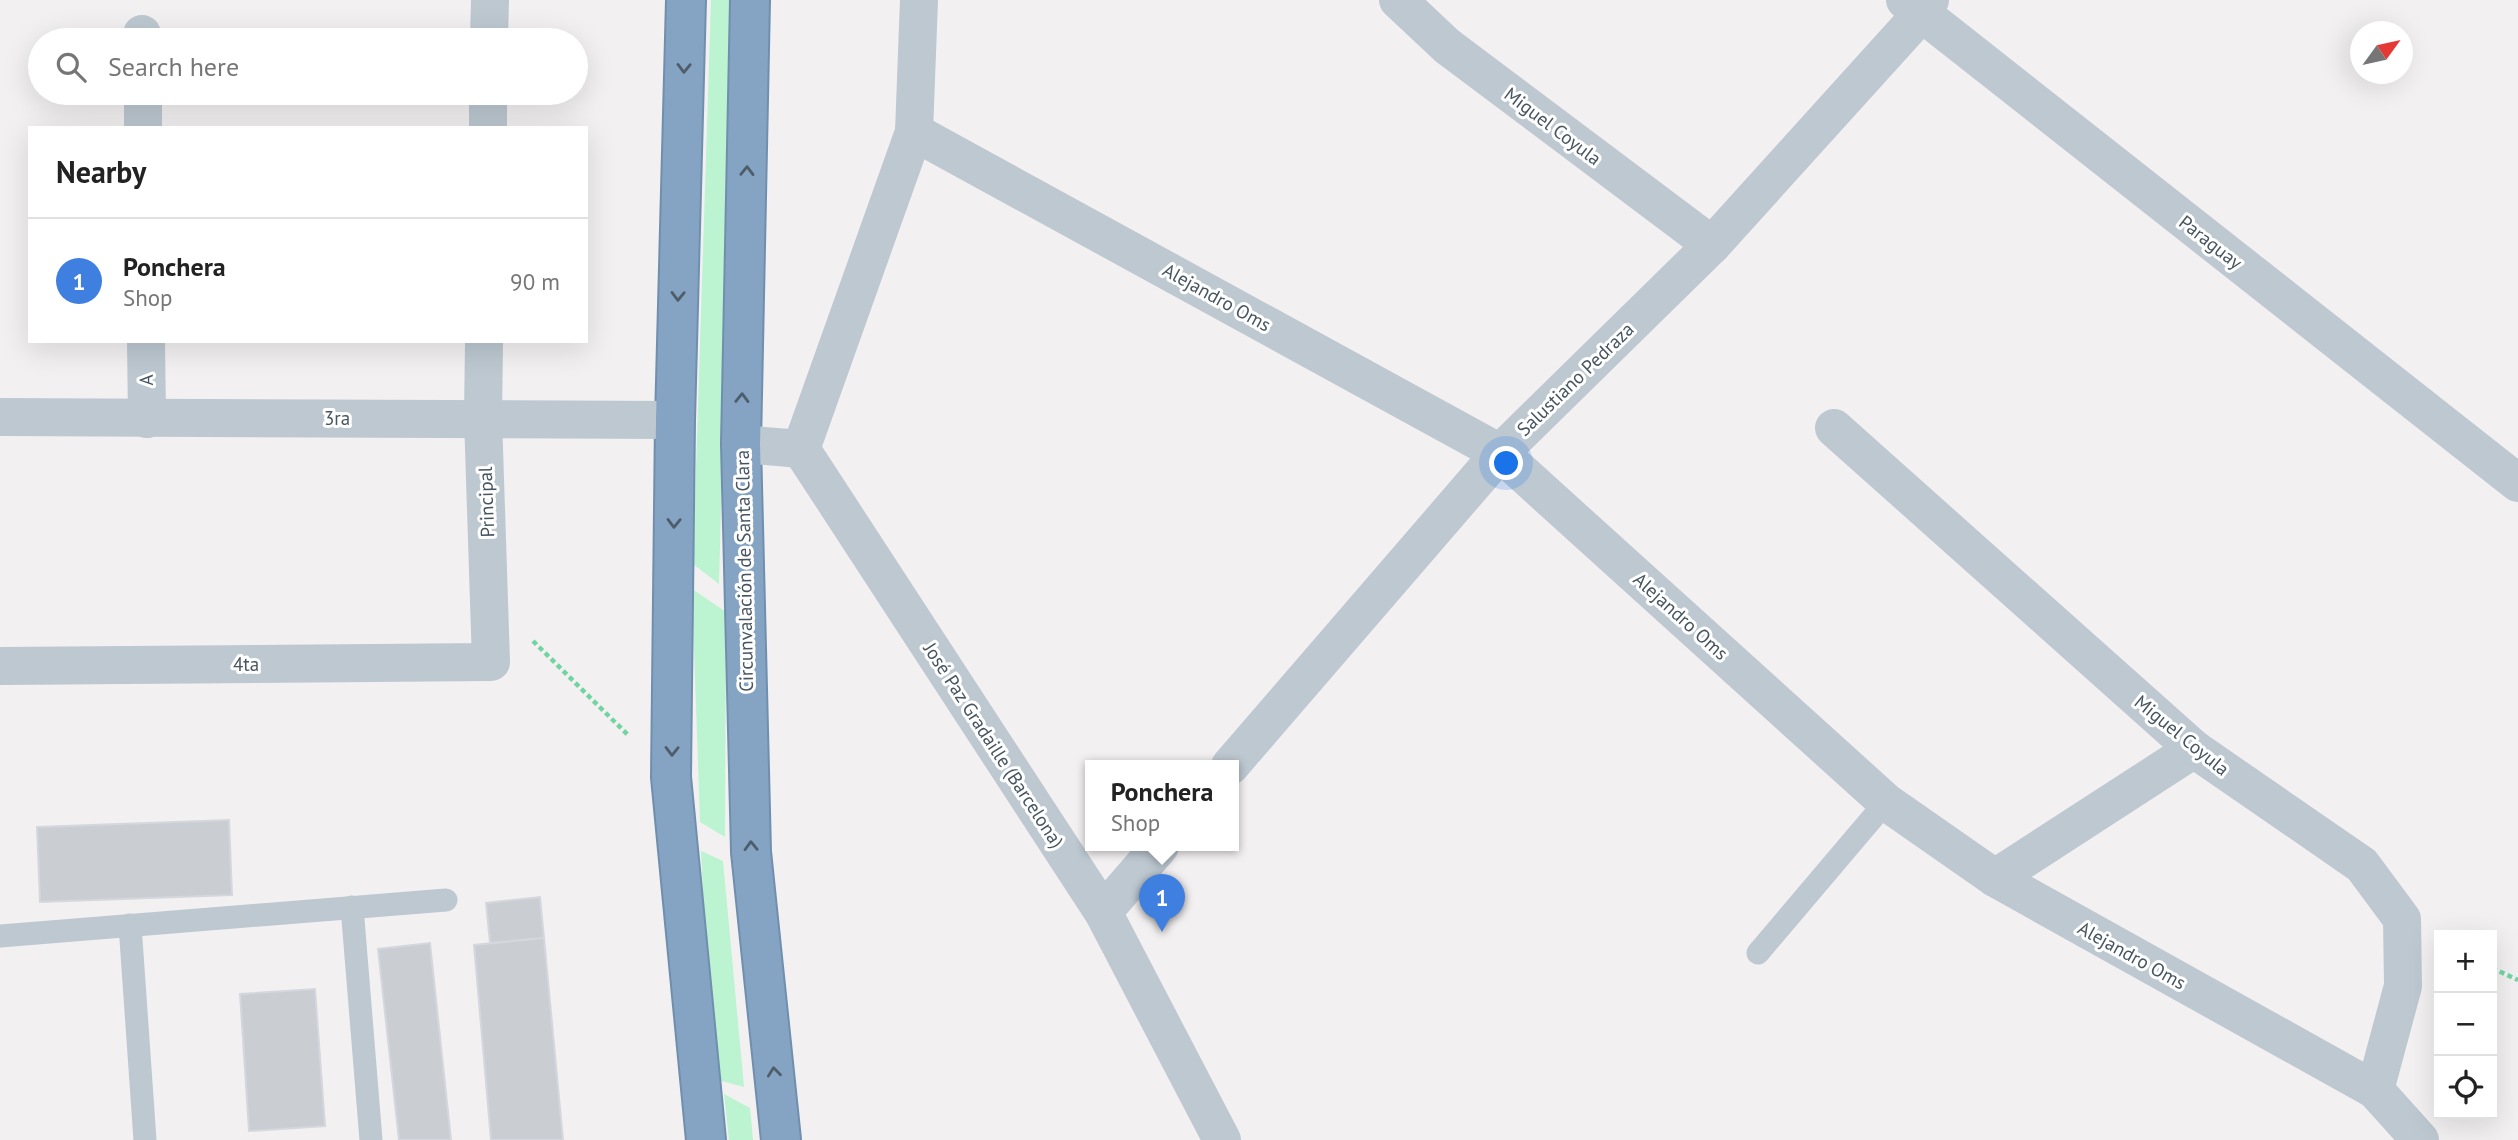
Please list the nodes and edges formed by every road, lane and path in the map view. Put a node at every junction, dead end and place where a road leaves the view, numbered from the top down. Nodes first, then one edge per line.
1 (490, 0) edge
2 (686, 0) edge
3 (750, 0) edge
4 (919, 0) edge
5 (1398, 0) edge
6 (1919, 5) edge
7 (489, 28) edge
8 (143, 105) edge
9 (488, 105) edge
10 (143, 126) edge
11 (488, 126) edge
12 (914, 132) junction
13 (1712, 245) junction
14 (146, 343) edge
15 (484, 343) edge
16 (0, 417) edge
17 (483, 418) junction
18 (146, 419) junction
19 (675, 420) junction
20 (1834, 428) dead end
21 (741, 444) junction
22 (801, 449) junction
23 (1500, 453) junction
24 (2518, 483) edge
25 (489, 599) junction
26 (491, 662) joint
27 (0, 666) edge
28 (2193, 749) junction
29 (1235, 760) edge
30 (671, 777) junction
31 (1886, 802) junction
32 (1156, 851) edge
33 (1995, 878) junction
34 (446, 900) dead end
35 (352, 907) junction
36 (1103, 912) junction
37 (131, 925) junction
38 (0, 936) edge
39 (1758, 953) dead end
40 (2497, 970) edge
41 (2518, 980) edge
42 (2375, 1090) junction
43 (145, 1140) edge
44 (371, 1140) edge
45 (706, 1140) edge
46 (781, 1140) edge
47 (1222, 1140) edge
48 (2420, 1140) edge

1 - 7 street
2 -> 19 highway
21 -> 3 highway, Circunvalación de Santa Clara
4 - 12 street
5 - 13 street, Miguel Coyula
6 - 13 street, Salustiano Pedraza
6 - 24 street, Paraguay
8 - 10 street
9 - 11 street
12 - 22 street
12 - 23 street, Alejandro Oms
13 - 23 street, Salustiano Pedraza
14 - 18 street, A
15 - 17 street, Principal
16 - 18 street, 3ra
17 - 18 street, 3ra
17 - 19 street, 3ra
17 - 25 street, Principal
19 -> 30 highway
20 - 28 street, Miguel Coyula
21 - 22 street
46 -> 21 highway, Circunvalación de Santa Clara
22 - 36 street, José Paz Gradaille (Barcelona)
23 - 29 street, Salustiano Pedraza
23 - 31 street, Alejandro Oms
25 - 26 street, Principal
25 - 30 path
26 - 27 street, 4ta
28 - 33 street
28 - 42 street, Miguel Coyula
30 - 45 highway
31 - 33 street, Alejandro Oms
31 - 39 lane
32 - 36 street
33 - 42 street, Alejandro Oms
34 - 35 lane
35 - 37 lane
35 - 44 lane
36 - 47 street, José Paz Gradaille (Barcelona)
37 - 38 lane
37 - 43 lane
40 - 41 path
42 - 48 street, Alejandro Oms

